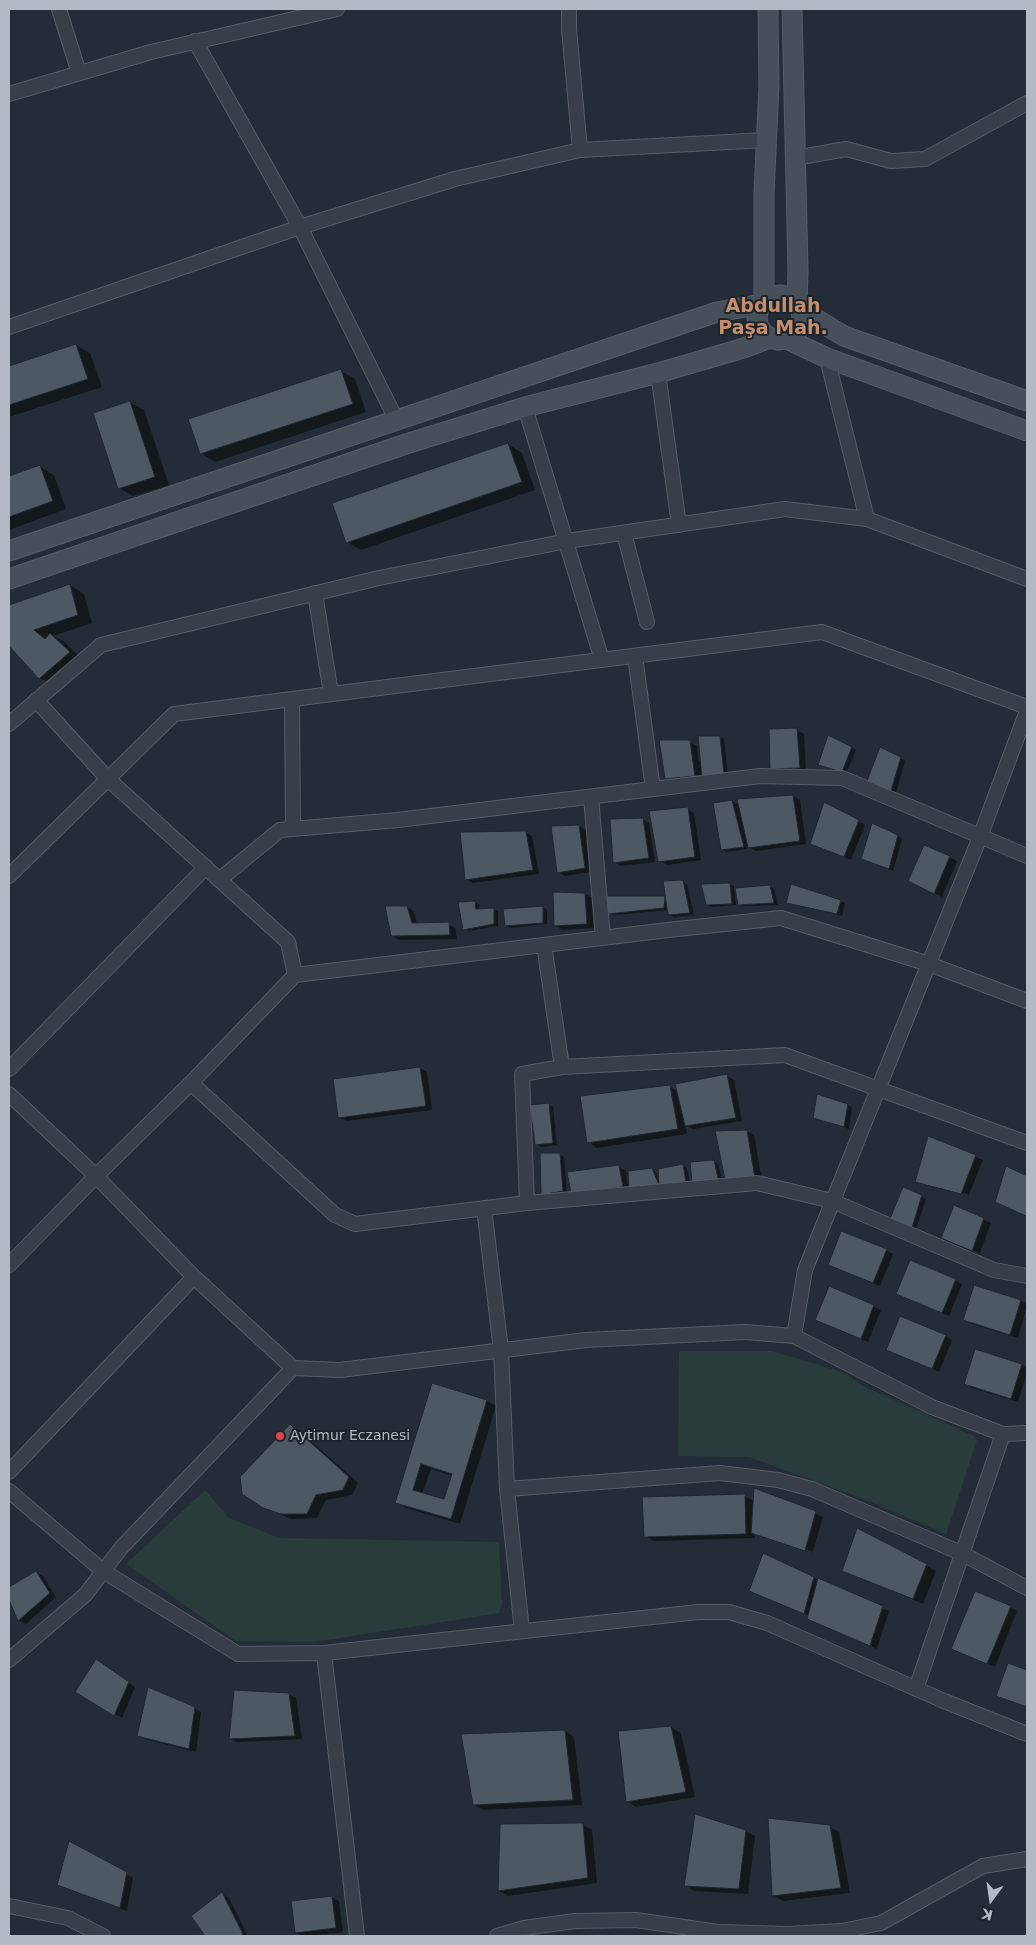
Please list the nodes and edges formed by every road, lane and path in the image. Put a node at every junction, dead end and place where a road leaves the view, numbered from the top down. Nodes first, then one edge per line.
1 (59, 9) edge
2 (337, 9) edge
3 (569, 9) edge
4 (768, 9) edge
5 (792, 9) edge
6 (302, 13) edge
7 (195, 41) junction
8 (79, 73) junction
9 (9, 94) edge
10 (1027, 103) edge
11 (766, 140) junction
12 (580, 150) junction
13 (795, 158) junction
14 (300, 227) junction
15 (763, 303) junction
16 (799, 307) junction
17 (9, 328) edge
18 (778, 339) junction
19 (827, 358) junction
20 (658, 373) junction
21 (1027, 401) edge
22 (525, 407) junction
23 (396, 419) junction
24 (1027, 431) edge
25 (867, 519) junction
26 (679, 525) junction
27 (624, 533) junction
28 (567, 541) junction
29 (9, 551) edge
30 (9, 579) edge
31 (1027, 579) edge
32 (314, 593) junction
33 (647, 622) dead end
34 (635, 656) junction
35 (602, 660) junction
36 (331, 694) junction
37 (292, 699) junction
38 (36, 700) junction
39 (1027, 709) edge
40 (9, 724) edge
41 (108, 779) junction
42 (653, 790) junction
43 (591, 797) junction
44 (293, 829) junction
45 (980, 837) junction
46 (1027, 856) edge
47 (206, 867) junction
48 (9, 876) edge
49 (219, 880) junction
50 (603, 938) junction
51 (544, 945) junction
52 (928, 964) junction
53 (295, 975) junction
54 (1027, 1002) edge
55 (562, 1067) junction
56 (9, 1069) edge
57 (191, 1083) junction
58 (878, 1088) junction
59 (9, 1094) edge
60 (1027, 1143) edge
61 (96, 1176) junction
62 (832, 1201) junction
63 (527, 1203) junction
64 (484, 1208) junction
65 (9, 1266) edge
66 (194, 1276) junction
67 (1027, 1276) edge
68 (794, 1336) junction
69 (501, 1350) junction
70 (293, 1368) junction
71 (1027, 1432) edge
72 (1003, 1434) junction
73 (9, 1472) edge
74 (507, 1489) junction
75 (9, 1492) edge
76 (962, 1553) junction
77 (103, 1571) junction
78 (1027, 1588) edge
79 (522, 1631) junction
80 (324, 1653) junction
81 (9, 1660) edge
82 (916, 1689) junction
83 (1027, 1734) edge
84 (1027, 1859) edge
85 (9, 1906) edge
86 (103, 1936) edge
87 (357, 1936) edge
88 (497, 1936) edge

1 - 8 street
2 - 6 street
3 - 12 street
4 - 11 main road
5 - 13 main road
6 - 7 street
7 - 8 street
7 - 14 street
8 - 9 street
10 - 13 street
11 - 12 street
11 - 15 main road
12 - 14 street
13 - 16 main road
14 - 17 street
14 - 23 street
15 - 16 main road
15 - 18 main road
15 - 23 main road
16 - 18 main road
16 - 21 main road
18 - 19 main road
18 - 20 main road
19 - 24 main road
19 - 25 street
20 - 22 main road
20 - 26 street
22 - 28 street
22 - 30 main road
23 - 29 main road
25 - 26 street
25 - 31 street
26 - 27 street
27 - 28 street
27 - 33 street
28 - 32 street
28 - 35 street
32 - 36 street
32 - 38 street
34 - 35 street
34 - 39 street
34 - 42 street
35 - 36 street
36 - 37 street
37 - 41 street
37 - 44 street
38 - 40 street
38 - 41 street
39 - 45 street
41 - 47 street
41 - 48 street
42 - 43 street
42 - 45 street
43 - 44 street
43 - 50 street
44 - 49 street
45 - 46 street
45 - 52 street
47 - 49 street
47 - 56 street
49 - 53 street
50 - 51 street
50 - 52 street
51 - 53 street
51 - 55 street
52 - 54 street
52 - 58 street
53 - 57 street
55 - 58 street
55 - 63 street
57 - 61 street
57 - 64 street
58 - 60 street
58 - 62 street
59 - 61 street
61 - 65 street
61 - 66 street
62 - 63 street
62 - 67 street
62 - 68 street
63 - 64 street
64 - 69 street
66 - 70 street
66 - 73 street
68 - 69 street
68 - 72 street
69 - 70 street
69 - 74 street
70 - 77 street
71 - 72 street
72 - 76 street
74 - 76 street
74 - 79 street
75 - 77 street
76 - 78 street
76 - 82 street
77 - 80 street
77 - 81 street
79 - 80 street
79 - 82 street
80 - 87 street
82 - 83 street
84 - 88 street
85 - 86 street

